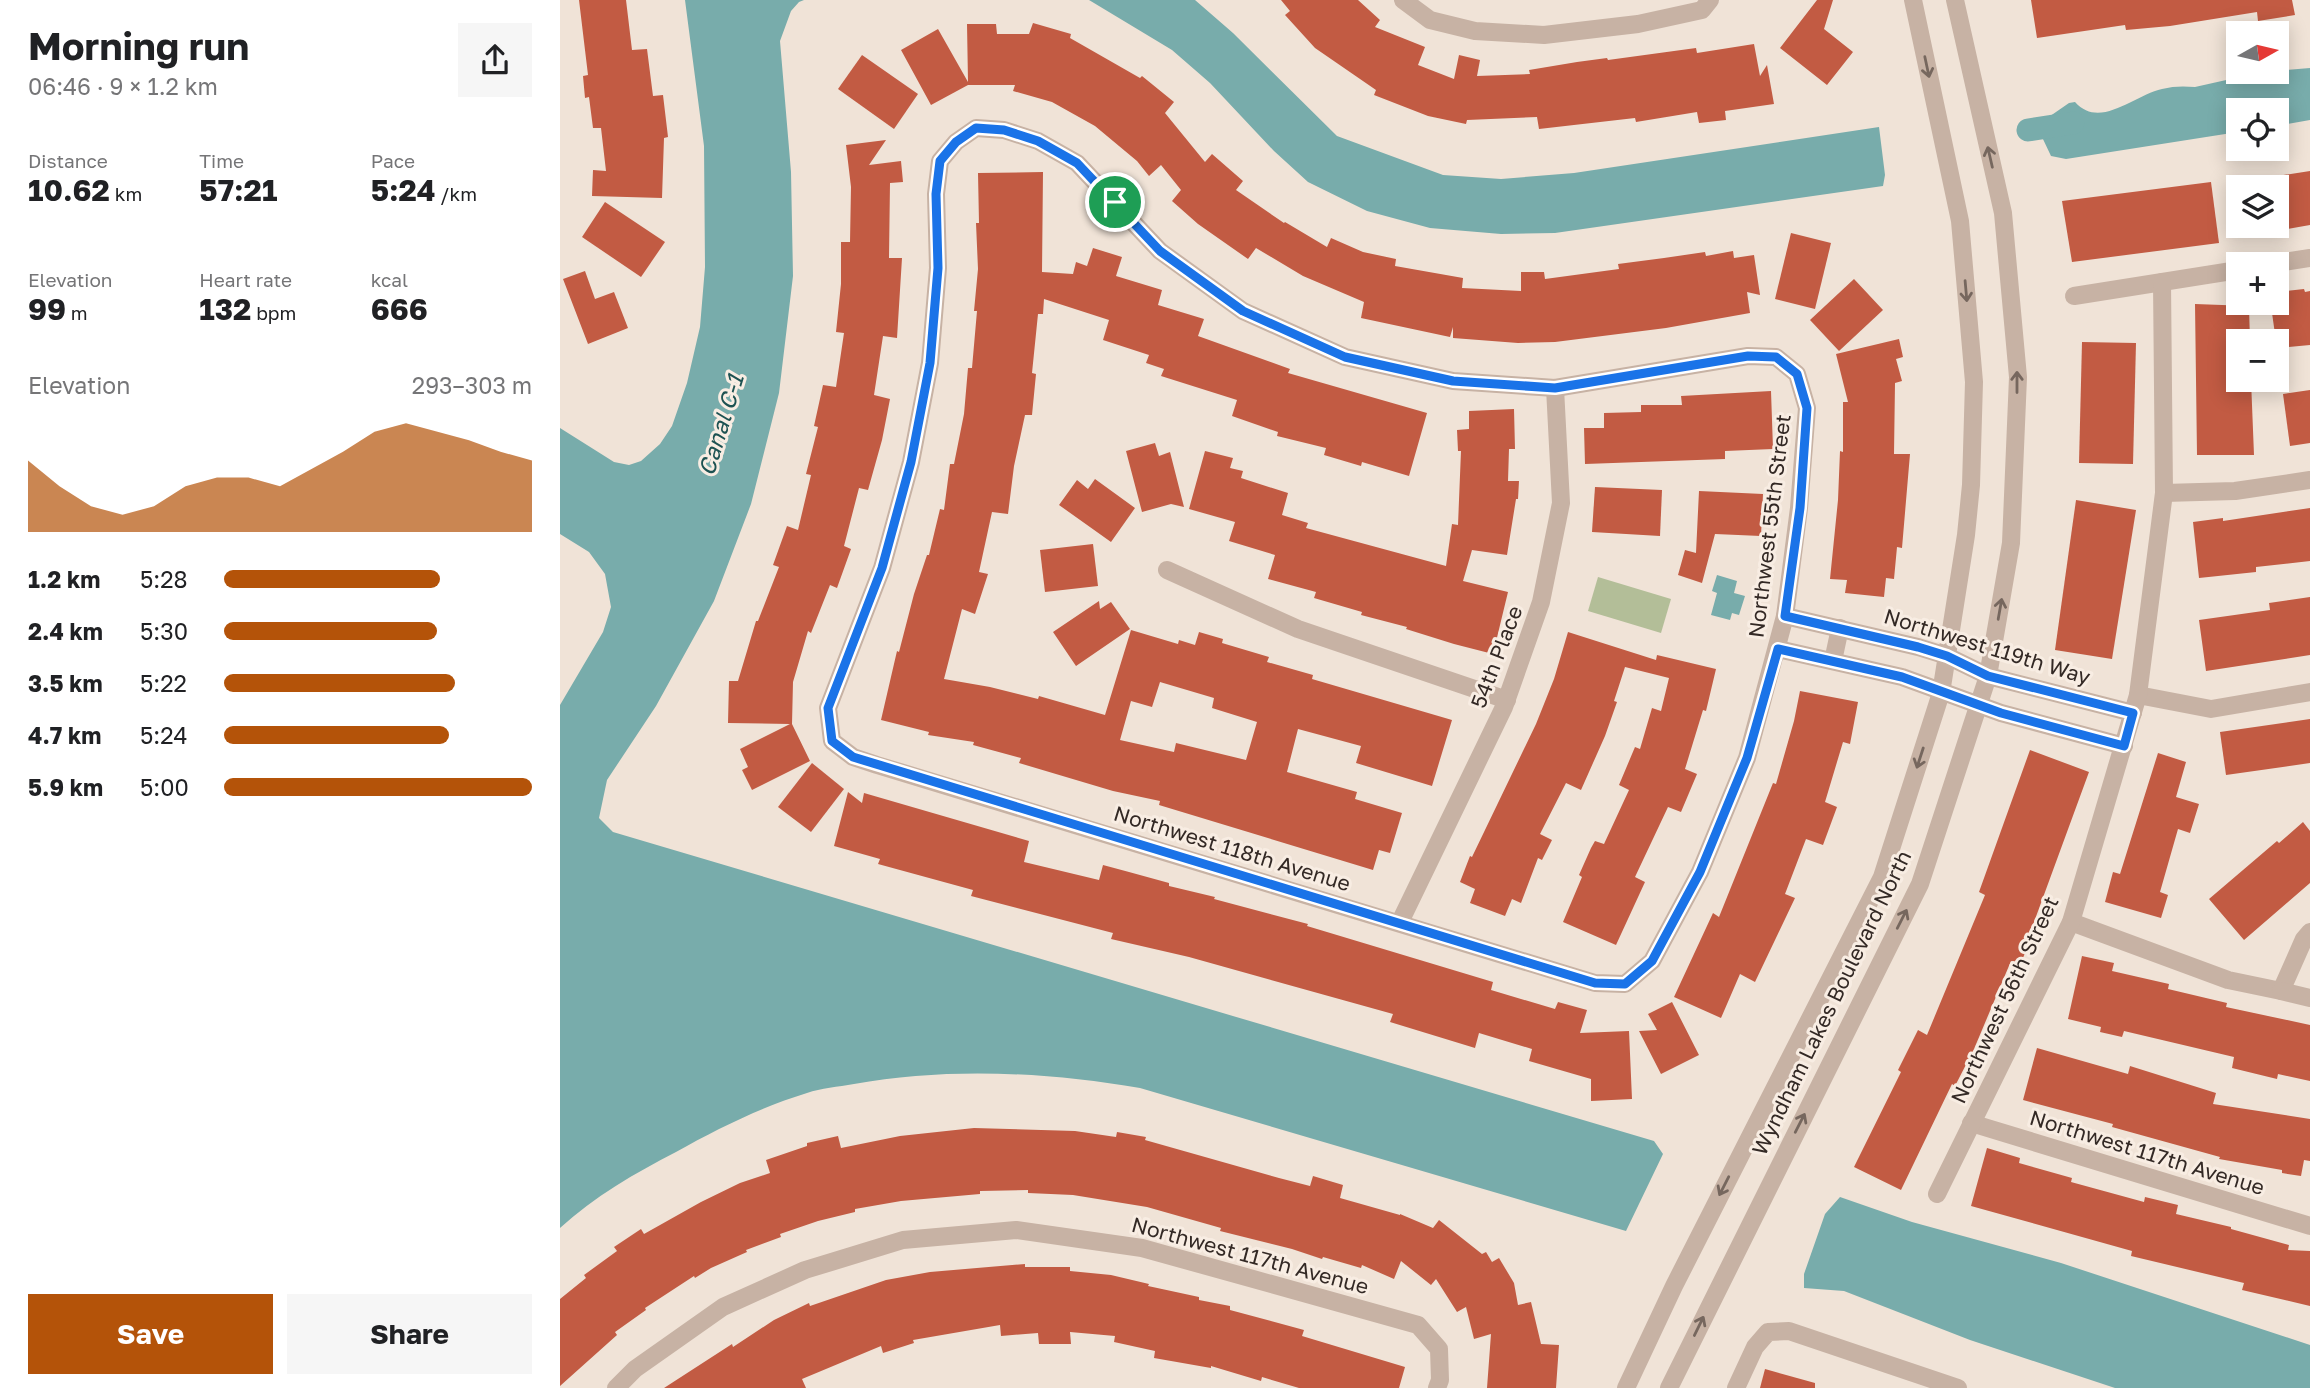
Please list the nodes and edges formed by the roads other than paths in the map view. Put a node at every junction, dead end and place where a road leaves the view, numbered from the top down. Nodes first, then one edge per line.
1 (1403, 0) edge
2 (1710, 0) edge
3 (1913, 0) edge
4 (1955, 0) edge
5 (2310, 258) edge
6 (2289, 261) edge
7 (2226, 272) edge
8 (2162, 282) junction
9 (2074, 296) dead end
10 (1555, 388) junction
11 (2310, 480) edge
12 (2164, 493) junction
13 (1167, 570) dead end
14 (1785, 616) junction
15 (1840, 628) junction
16 (1778, 649) junction
17 (1947, 656) junction
18 (1833, 661) junction
19 (1988, 676) junction
20 (2310, 692) edge
21 (1941, 693) junction
22 (2138, 695) junction
23 (2078, 699) junction
24 (1507, 700) junction
25 (1978, 705) junction
26 (2133, 713) junction
27 (2070, 731) junction
28 (2124, 746) junction
29 (1400, 922) junction
30 (2071, 922) junction
31 (2310, 932) edge
32 (1625, 984) joint
33 (2281, 991) junction
34 (2310, 999) edge
35 (1971, 1123) junction
36 (1937, 1194) dead end
37 (2310, 1226) edge
38 (616, 1388) edge
39 (1437, 1388) edge
40 (1626, 1388) edge
41 (1670, 1388) edge
42 (1735, 1388) edge
43 (1958, 1388) edge

1 - 2 street
3 -> 17 street, Wyndham Lakes Boulevard North
19 -> 4 street, Wyndham Lakes Boulevard North
5 - 6 street
7 - 8 street
8 - 9 street
8 - 12 street, Northwest 56th Street
10 - 14 street, Northwest 55th Street
10 - 24 street, 54th Place
10 - 29 street, Northwest 118th Avenue
11 - 12 street
12 - 22 street, Northwest 56th Street
13 - 24 street
14 - 15 street, Northwest 119th Way
14 - 16 street, Northwest 55th Street
15 - 17 street, Northwest 119th Way
15 - 18 street
16 - 18 street
16 - 32 street, Northwest 55th Street
17 - 19 street, Northwest 119th Way
17 - 21 street, Wyndham Lakes Boulevard North
18 - 21 street
19 - 23 street, Northwest 119th Way
19 - 25 street, Wyndham Lakes Boulevard North
20 - 22 street
21 - 25 street
21 -> 40 street, Wyndham Lakes Boulevard North
22 - 26 street, Northwest 56th Street
23 - 26 street, Northwest 119th Way
23 - 27 street
24 - 29 street, 54th Place
25 - 27 street
41 -> 25 street, Wyndham Lakes Boulevard North
26 - 28 street, Northwest 56th Street
27 - 28 street
28 - 30 street, Northwest 56th Street
29 - 32 street, Northwest 118th Avenue
30 - 33 street
30 - 35 street, Northwest 56th Street
31 - 33 street
33 - 34 street
35 - 36 street, Northwest 56th Street
35 - 37 street, Northwest 117th Avenue
38 - 39 street, Northwest 117th Avenue
42 - 43 street

